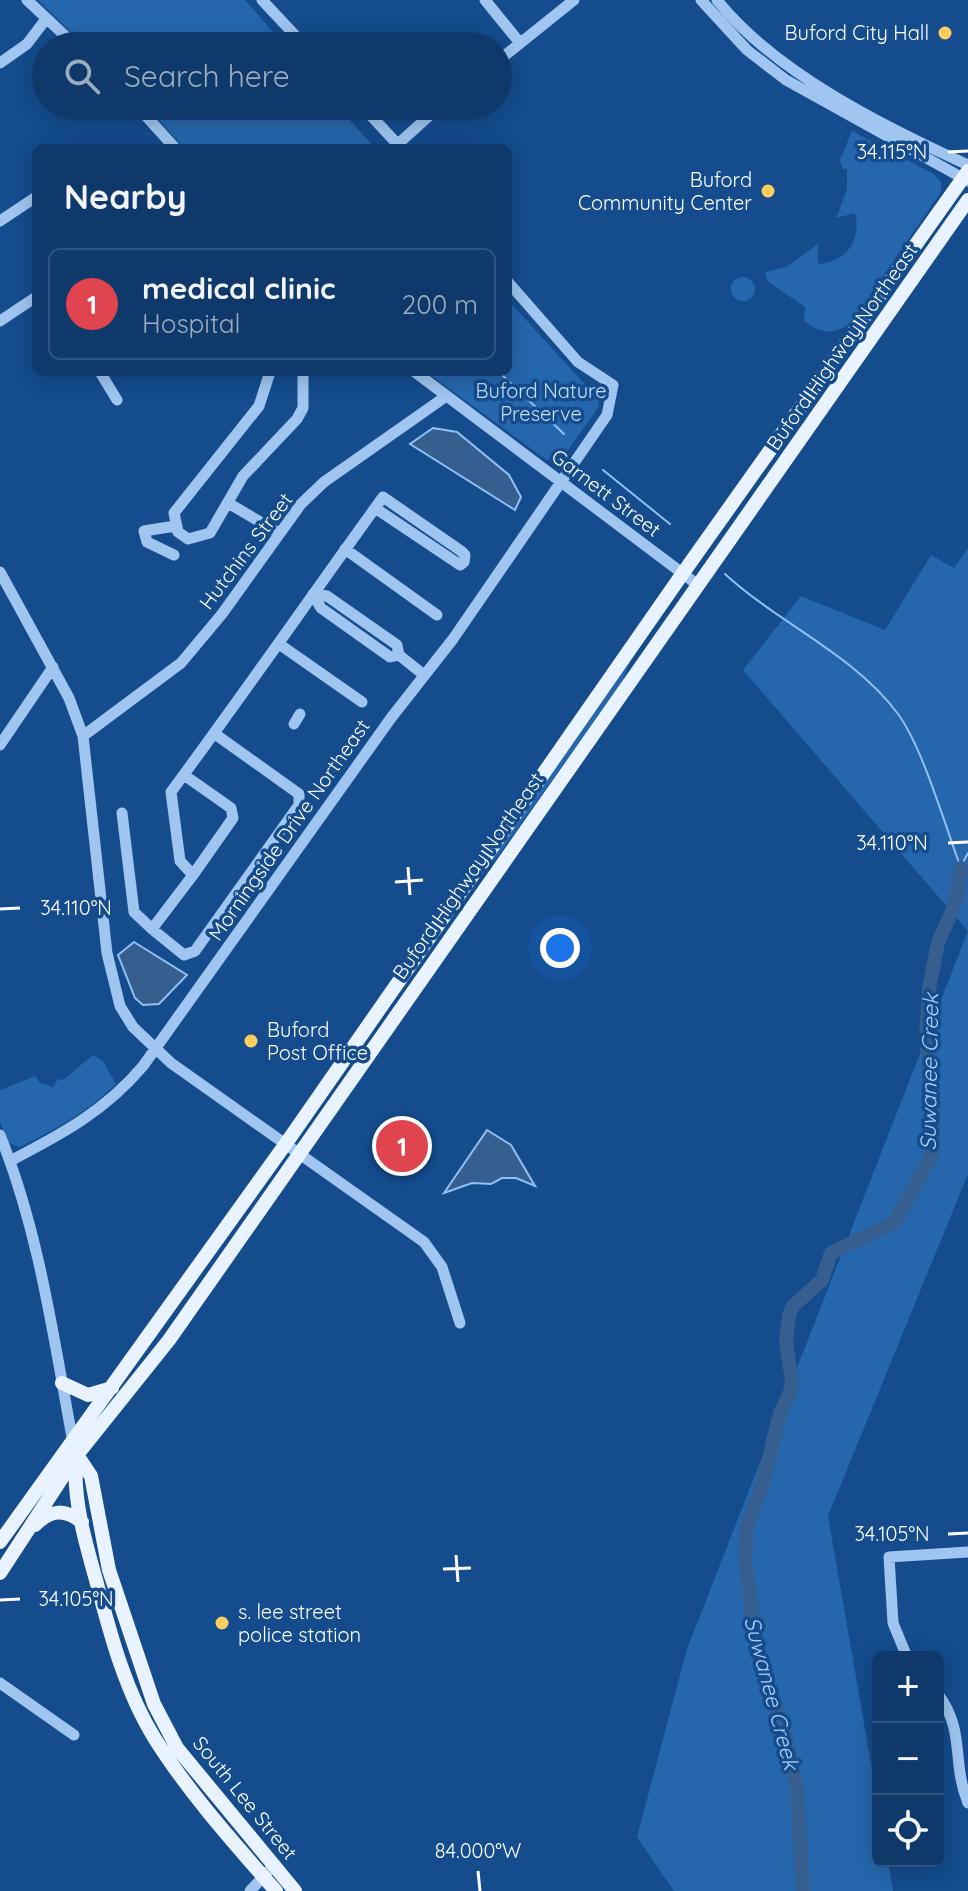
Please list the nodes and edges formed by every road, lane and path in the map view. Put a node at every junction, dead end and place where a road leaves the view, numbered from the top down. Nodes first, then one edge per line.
1 (27, 0) edge
2 (262, 0) edge
3 (485, 0) edge
4 (574, 0) edge
5 (701, 0) edge
6 (717, 0) edge
7 (46, 19) junction
8 (36, 32) edge
9 (60, 32) edge
10 (292, 32) edge
11 (511, 32) edge
12 (512, 33) edge
13 (32, 37) edge
14 (520, 43) junction
15 (512, 50) edge
16 (0, 63) edge
17 (150, 120) edge
18 (375, 120) edge
19 (426, 120) edge
20 (171, 144) edge
21 (398, 144) edge
22 (402, 144) edge
23 (967, 174) edge
24 (32, 200) edge
25 (968, 200) edge
26 (968, 212) edge
27 (0, 221) edge
28 (939, 243) junction
29 (512, 287) edge
30 (32, 300) edge
31 (0, 321) edge
32 (102, 376) edge
33 (269, 376) edge
34 (303, 376) edge
35 (420, 376) edge
36 (445, 397) junction
37 (117, 400) dead end
38 (559, 480) junction
39 (228, 503) junction
40 (375, 508) junction
41 (175, 526) junction
42 (279, 533) junction
43 (345, 549) junction
44 (174, 555) dead end
45 (0, 572) edge
46 (683, 573) junction
47 (698, 585) junction
48 (313, 594) junction
49 (437, 615) dead end
50 (363, 621) junction
51 (356, 633) junction
52 (279, 644) junction
53 (399, 655) junction
54 (53, 667) junction
55 (424, 675) junction
56 (362, 702) dead end
57 (215, 734) junction
58 (83, 736) junction
59 (0, 745) edge
60 (184, 775) junction
61 (122, 813) dead end
62 (193, 875) junction
63 (152, 929) junction
64 (155, 1051) junction
65 (0, 1135) edge
66 (287, 1142) junction
67 (300, 1152) junction
68 (10, 1161) junction
69 (460, 1323) dead end
70 (116, 1382) junction
71 (62, 1383) junction
72 (72, 1437) junction
73 (77, 1455) junction
74 (82, 1522) junction
75 (24, 1537) junction
76 (0, 1542) edge
77 (968, 1552) edge
78 (0, 1573) edge
79 (905, 1651) edge
80 (0, 1683) edge
81 (944, 1704) edge
82 (74, 1735) dead end
83 (968, 1803) edge
84 (268, 1870) junction
85 (250, 1891) edge
86 (276, 1891) edge
87 (295, 1891) edge

1 - 7 street
2 - 10 street
3 - 11 street
4 - 14 street
5 - 23 street
6 - 23 street
7 - 8 street
7 - 9 street
12 - 14 street
13 - 16 street
14 - 15 street
17 - 20 street
18 - 21 street
19 - 22 street
23 - 46 main road, Buford Highway Northeast
24 - 27 street
25 - 28 main road, Buford Highway Northeast
26 - 28 main road
28 - 47 main road, Buford Highway Northeast
29 - 38 street, Morningside Drive Northeast
30 - 31 street
32 - 37 street
33 - 41 street
34 - 39 street
35 - 36 street, Garnett Street
36 - 38 street, Garnett Street
36 - 42 street, Hutchins Street
38 - 46 street, Garnett Street
38 - 55 street, Morningside Drive Northeast
39 - 41 street
39 - 42 street
40 - 40 street
40 - 43 street
41 - 44 street
42 - 58 street, Hutchins Street
43 - 48 street
43 - 49 street
45 - 54 street
46 - 47 street, Garnett Street
46 - 66 main road, Buford Highway Northeast
47 - 67 main road, Buford Highway Northeast
48 - 50 street
48 - 51 street
48 - 52 street
50 - 51 street
50 - 53 street
51 - 53 street
52 - 56 street
52 - 57 street
53 - 55 street
54 - 58 street
54 - 59 street
55 - 64 street, Morningside Drive Northeast
57 - 60 street
57 - 63 street
58 - 64 street
60 - 62 street
60 - 62 street
61 - 63 street
62 - 63 street
64 - 66 street
64 - 68 street, Morningside Drive Northeast
65 - 68 street, South Lee Street
66 - 67 street
66 - 70 main road, Buford Highway Northeast
67 - 69 street
67 - 73 main road, Buford Highway Northeast
68 - 71 street, South Lee Street
70 - 71 main road
70 - 72 main road, Buford Highway Northeast
71 - 72 street, South Lee Street
72 - 73 main road, South Lee Street
72 - 76 main road, Buford Highway Northeast
73 - 74 main road, South Lee Street
73 - 75 main road, Buford Highway Northeast
73 - 84 main road, South Lee Street
74 - 75 main road
74 - 84 main road, South Lee Street
75 - 78 main road, Buford Highway Northeast
77 - 79 street
80 - 82 street
81 - 83 street
84 - 85 street
84 - 86 main road, South Lee Street
84 - 87 main road, South Lee Street

